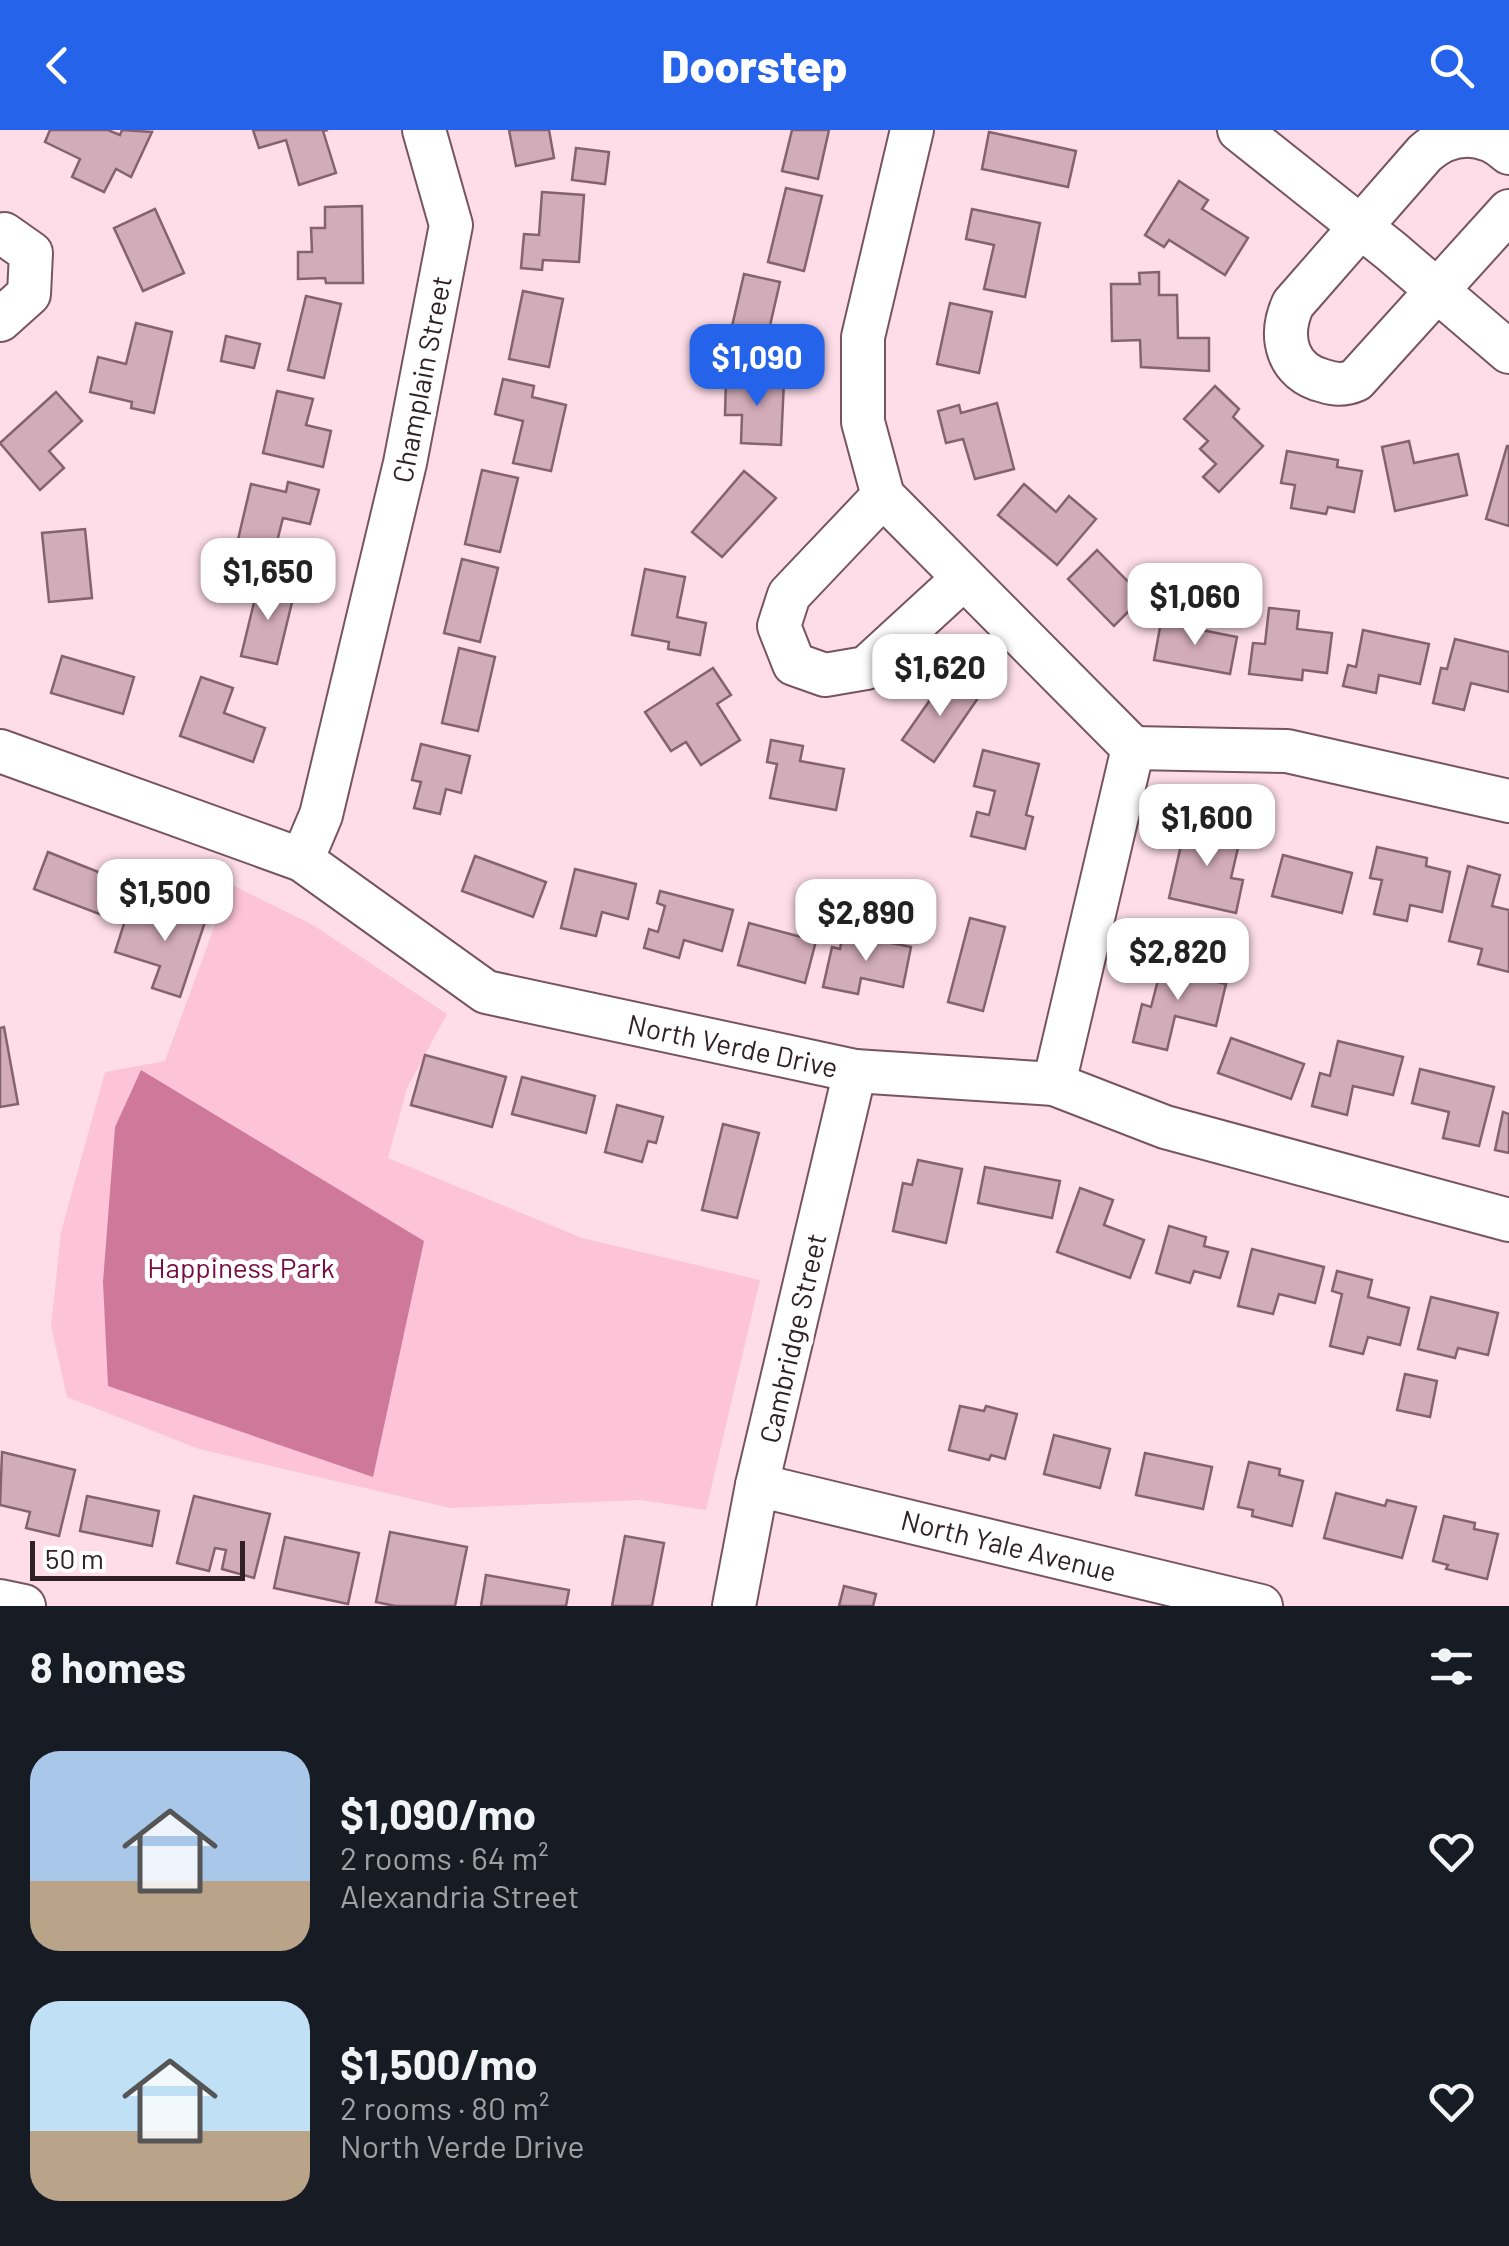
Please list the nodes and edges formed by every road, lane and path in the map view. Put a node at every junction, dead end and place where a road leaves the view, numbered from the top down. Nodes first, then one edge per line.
1 (424, 130) edge
2 (912, 130) edge
3 (1239, 130) edge
4 (1509, 152) edge
5 (1509, 211) edge
6 (1360, 226) junction
7 (0, 235) edge
8 (1437, 290) junction
9 (0, 320) edge
10 (1509, 352) edge
11 (883, 496) junction
12 (964, 578) junction
13 (1133, 748) junction
14 (0, 751) edge
15 (1509, 801) edge
16 (302, 860) junction
17 (855, 1071) junction
18 (1054, 1084) junction
19 (1509, 1220) edge
20 (757, 1484) junction
21 (0, 1601) edge
22 (24, 1606) edge
23 (734, 1606) edge
24 (1260, 1606) edge

1 - 16 street, Champlain Street
2 - 11 street
3 - 6 street
4 - 6 street
5 - 8 street
6 - 8 street
6 - 8 street
7 - 9 street
8 - 10 street
11 - 12 street
11 - 12 street
12 - 13 street
13 - 15 street
13 - 18 street
14 - 16 street, North Verde Drive
16 - 17 street, North Verde Drive
17 - 18 street, North Verde Drive
17 - 20 street, Cambridge Street
18 - 19 street, North Verde Drive
20 - 23 street, Cambridge Street
20 - 24 street, North Yale Avenue
21 - 22 street

